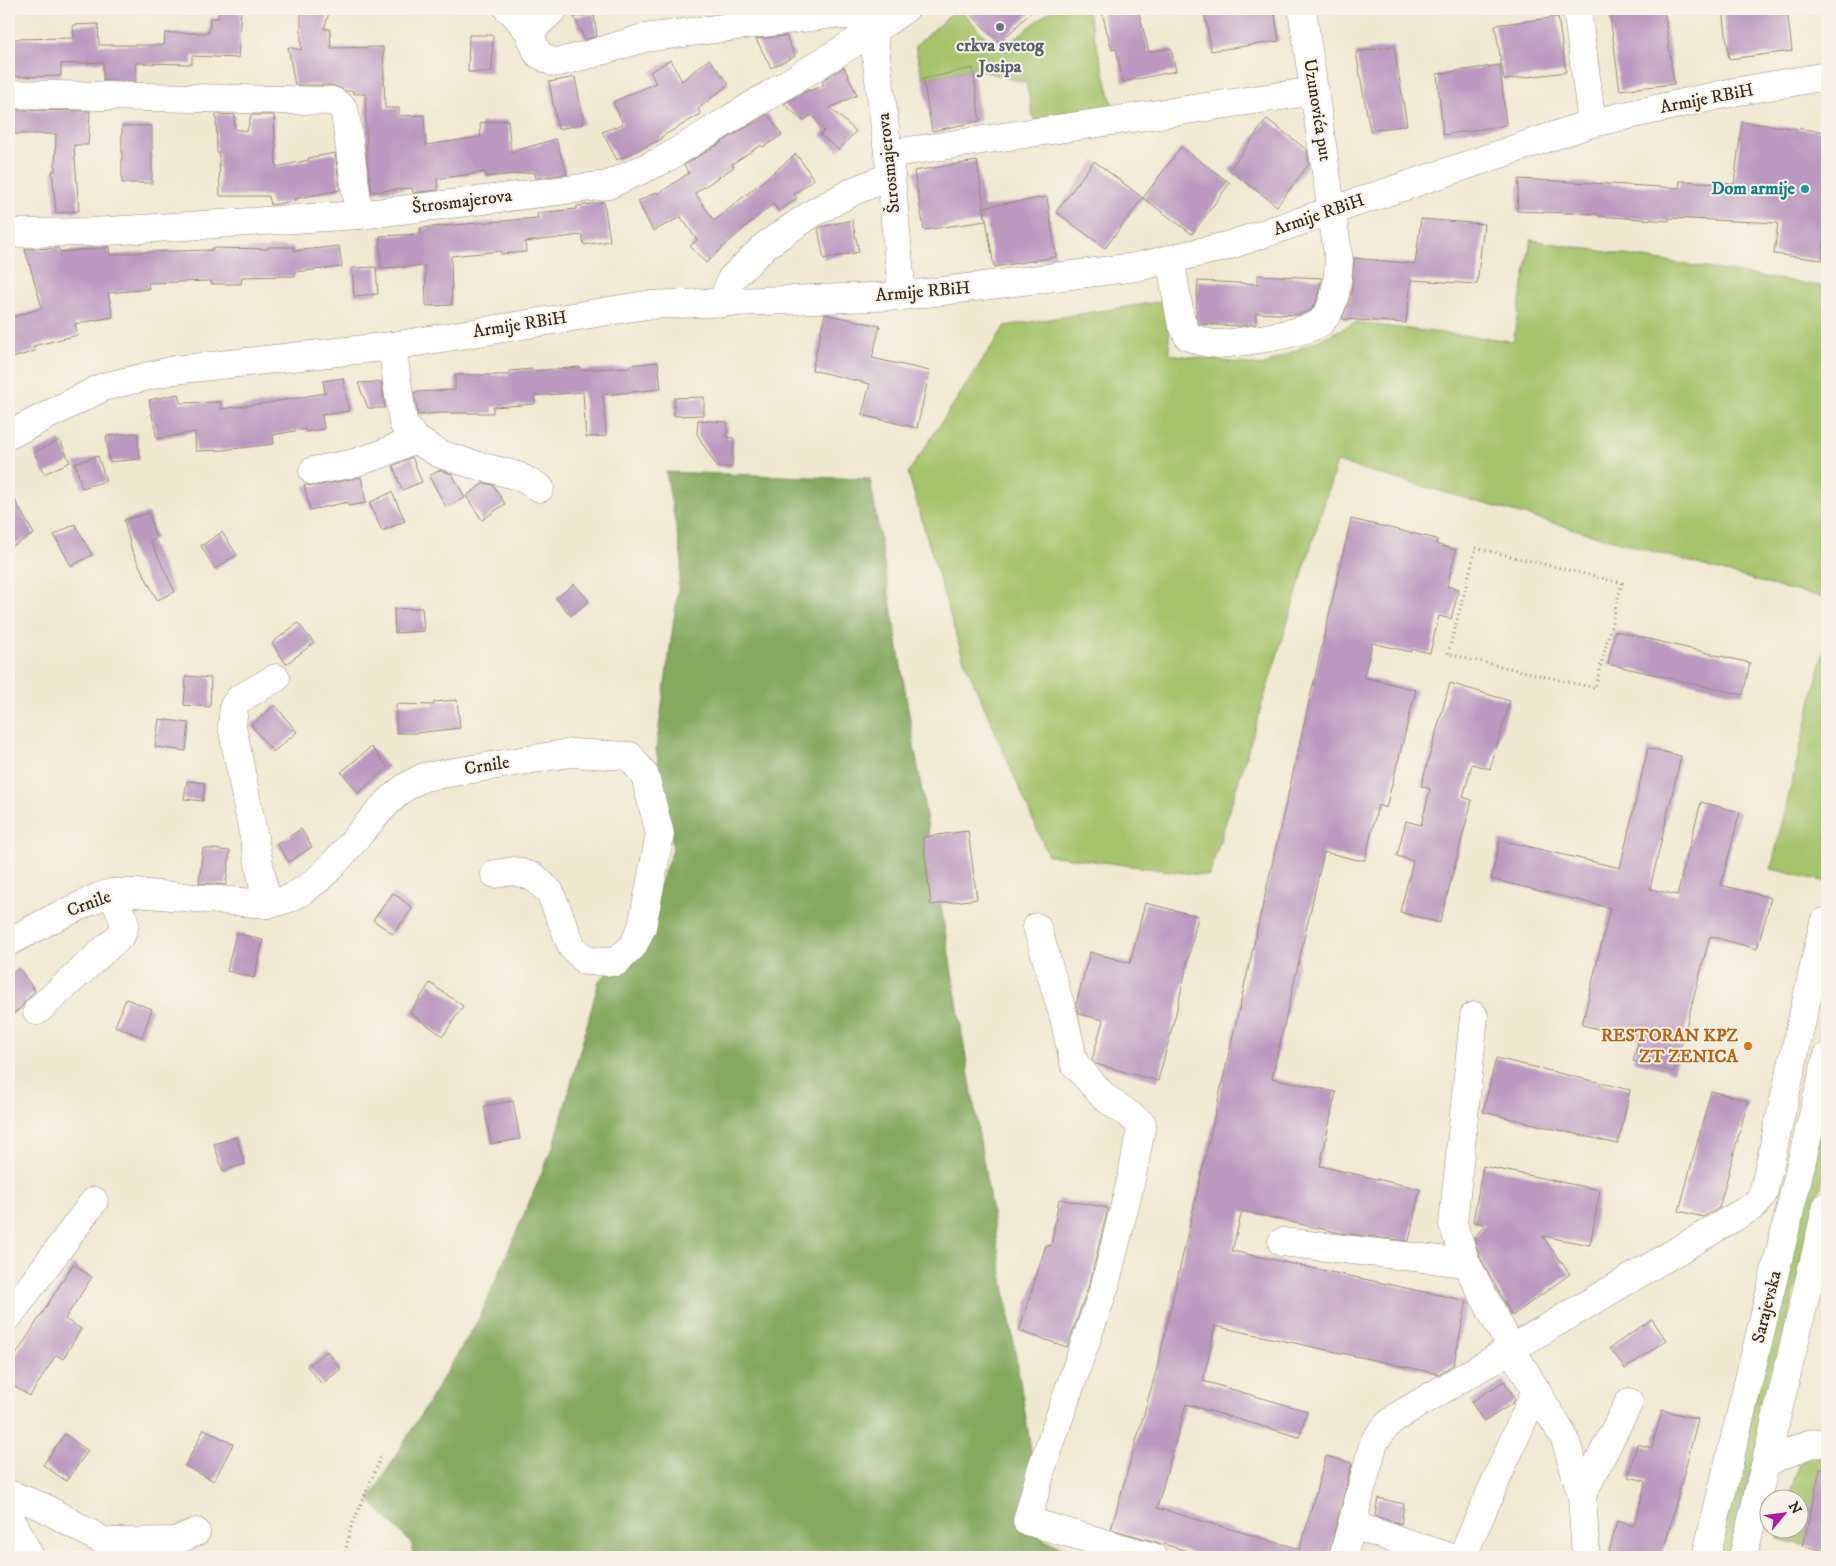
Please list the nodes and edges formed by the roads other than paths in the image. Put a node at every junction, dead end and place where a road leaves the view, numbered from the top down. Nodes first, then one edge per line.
1 (508, 9) edge
2 (554, 9) edge
3 (905, 9) edge
4 (1302, 9) edge
5 (1577, 9) edge
6 (873, 31) junction
7 (529, 32) junction
8 (1827, 76) edge
9 (1315, 91) junction
10 (9, 94) edge
11 (1592, 123) junction
12 (890, 165) junction
13 (1332, 210) junction
14 (359, 215) junction
15 (9, 233) edge
16 (1170, 259) junction
17 (902, 296) junction
18 (722, 303) junction
19 (392, 346) junction
20 (9, 435) edge
21 (415, 439) junction
22 (313, 471) dead end
23 (540, 488) dead end
24 (276, 678) dead end
25 (495, 874) dead end
26 (112, 894) junction
27 (267, 904) junction
28 (1827, 923) edge
29 (1037, 927) dead end
30 (9, 942) edge
31 (37, 1012) dead end
32 (1474, 1016) dead end
33 (1827, 1057) edge
34 (94, 1201) dead end
35 (1827, 1206) edge
36 (1282, 1242) dead end
37 (1466, 1263) junction
38 (9, 1316) edge
39 (1512, 1350) junction
40 (1536, 1390) junction
41 (1629, 1402) dead end
42 (1827, 1442) edge
43 (1767, 1462) junction
44 (9, 1494) edge
45 (1582, 1495) junction
46 (9, 1515) edge
47 (1352, 1526) junction
48 (196, 1532) dead end
49 (30, 1557) edge
50 (1152, 1557) edge
51 (1343, 1557) edge
52 (1450, 1557) edge
53 (1462, 1557) edge
54 (1586, 1557) edge
55 (1706, 1557) edge
56 (1743, 1557) edge

1 - 7 street
2 - 7 street
3 - 6 street, Štrosmajerova
4 - 9 street, Uzunovića put
5 - 11 street
6 - 7 street
6 - 12 street, Štrosmajerova
6 - 14 street, Štrosmajerova
8 - 11 street, Armije RBiH
9 - 12 street
9 - 13 street, Uzunovića put
10 - 14 street
11 - 13 street, Armije RBiH
12 - 17 street, Štrosmajerova
12 - 18 street
13 - 16 street, Armije RBiH
13 - 16 street, Uzunovića put
14 - 15 street, Štrosmajerova
16 - 17 street, Armije RBiH
17 - 18 street, Armije RBiH
18 - 19 street, Armije RBiH
19 - 20 street, Armije RBiH
19 - 21 street
21 - 22 street
21 - 23 street
24 - 27 street
25 - 27 street, Crnile
26 - 27 street, Crnile
26 - 30 street, Crnile
26 - 31 street
28 - 39 street
29 - 50 street
32 - 37 street
33 - 55 street, Sarajevska
34 - 38 street
35 - 43 street, Sarajevska
36 - 37 street
37 - 39 street
39 - 40 street
39 - 47 street
40 - 45 street
40 - 53 street
41 - 45 street
42 - 43 street
43 - 56 street, Sarajevska
44 - 48 street
45 - 54 street
46 - 49 street
47 - 51 street
47 - 52 street

